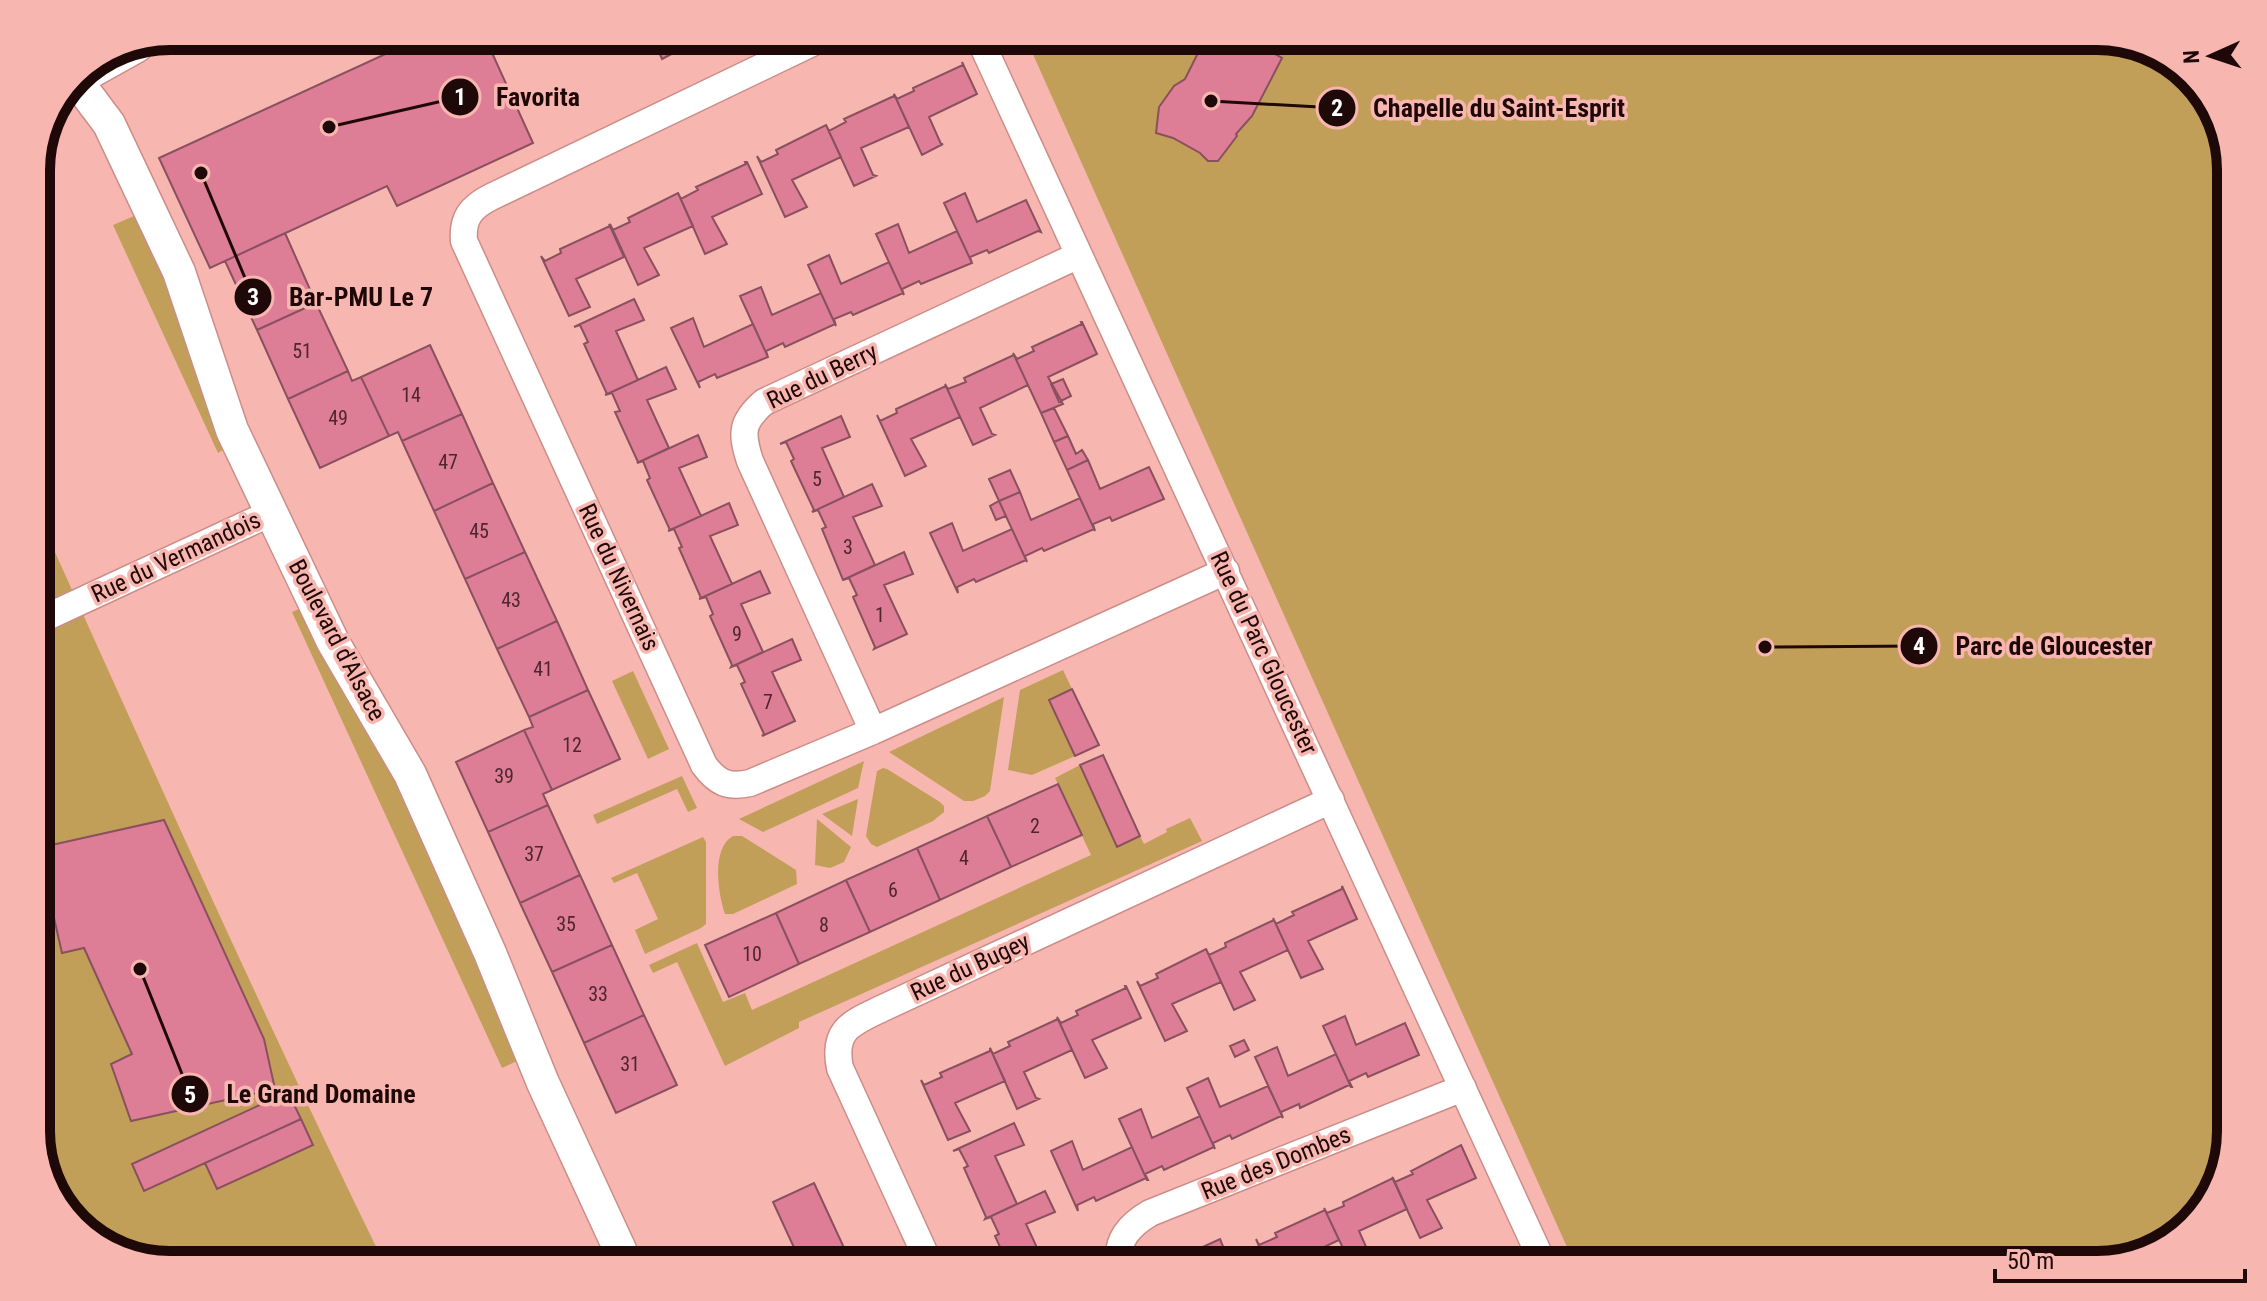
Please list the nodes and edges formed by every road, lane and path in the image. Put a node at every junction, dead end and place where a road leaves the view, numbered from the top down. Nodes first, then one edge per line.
1 (797, 50) edge
2 (985, 50) edge
3 (83, 89) edge
4 (1079, 255) junction
5 (271, 513) junction
6 (1226, 571) junction
7 (50, 616) edge
8 (873, 731) junction
9 (1331, 800) junction
10 (1463, 1088) junction
11 (621, 1251) edge
12 (924, 1251) edge
13 (1118, 1251) edge
14 (1538, 1251) edge

1 - 8 street, Rue du Nivernais
2 - 4 street, Rue du Parc Gloucester
3 - 5 street, Boulevard d'Alsace
4 - 6 street, Rue du Parc Gloucester
4 - 8 street, Rue du Berry
5 - 7 street, Rue du Vermandois
5 - 11 street, Boulevard d'Alsace
6 - 8 street, Rue du Nivernais
6 - 9 street, Rue du Parc Gloucester
9 - 10 street, Rue du Parc Gloucester
9 - 12 street, Rue du Bugey
10 - 13 street, Rue des Dombes
10 - 14 street, Rue du Parc Gloucester

